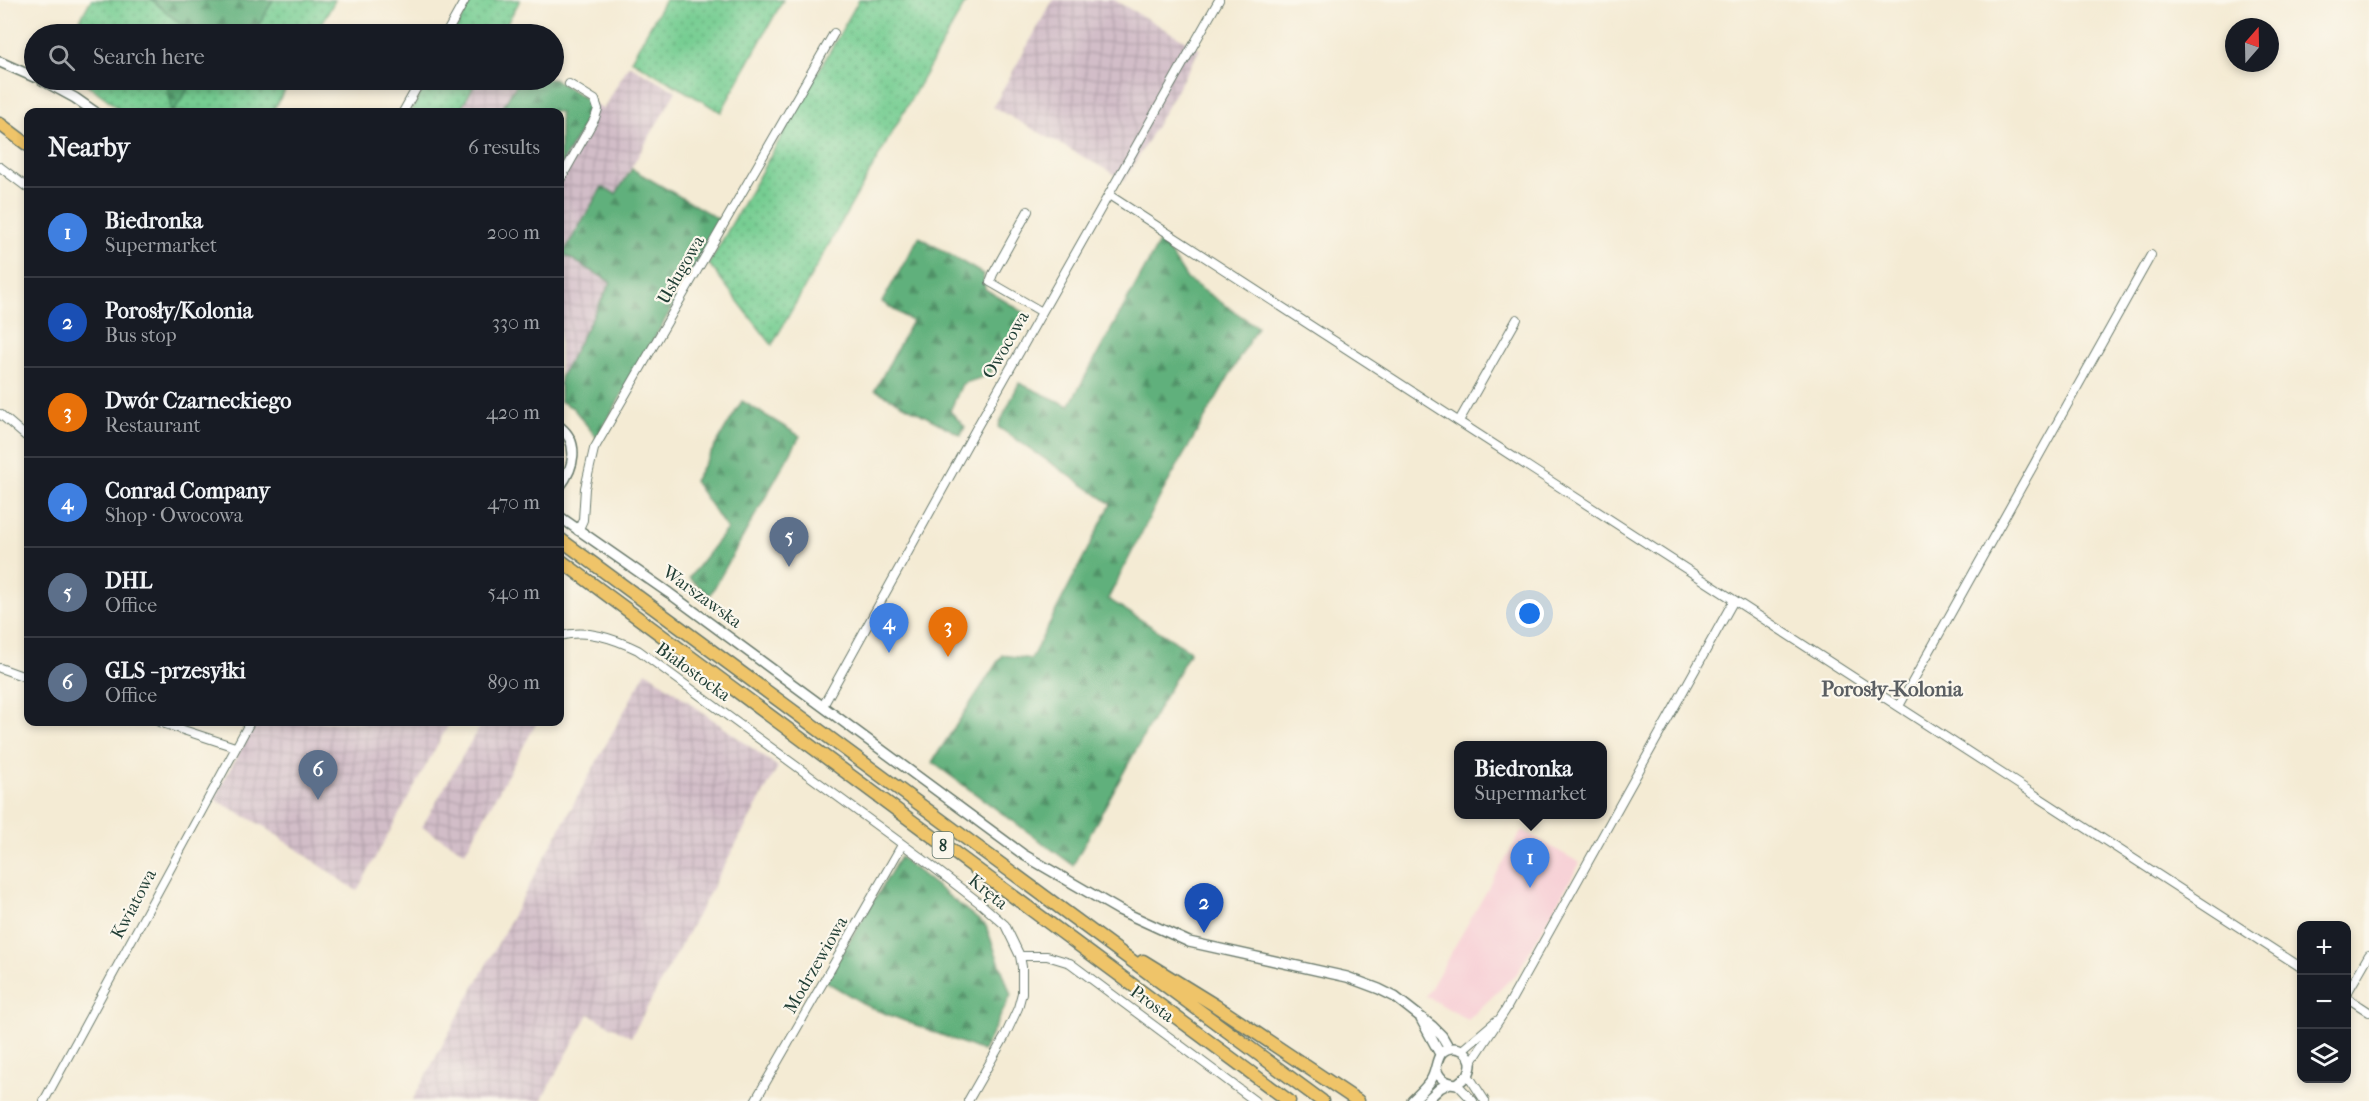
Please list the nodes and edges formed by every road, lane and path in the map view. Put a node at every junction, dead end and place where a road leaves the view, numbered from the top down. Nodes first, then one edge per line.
1 (465, 0) edge
2 (1219, 0) edge
3 (452, 24) edge
4 (834, 33) dead end
5 (0, 62) edge
6 (24, 72) edge
7 (569, 84) dead end
8 (60, 90) edge
9 (415, 90) edge
10 (89, 108) edge
11 (405, 108) edge
12 (0, 124) edge
13 (24, 142) edge
14 (0, 167) edge
15 (564, 173) edge
16 (24, 185) edge
17 (1109, 195) junction
18 (1028, 211) dead end
19 (2151, 255) dead end
20 (1042, 312) junction
21 (1517, 319) dead end
22 (0, 414) edge
23 (1459, 421) junction
24 (564, 432) edge
25 (24, 435) edge
26 (564, 480) edge
27 (564, 520) edge
28 (578, 531) junction
29 (564, 542) edge
30 (564, 563) edge
31 (1734, 600) junction
32 (564, 636) edge
33 (0, 668) edge
34 (24, 677) edge
35 (823, 706) junction
36 (1899, 706) junction
37 (171, 726) edge
38 (248, 726) edge
39 (235, 747) junction
40 (797, 766) joint
41 (902, 845) junction
42 (1094, 934) junction
43 (2369, 955) edge
44 (1020, 956) junction
45 (2297, 965) edge
46 (2351, 987) edge
47 (2351, 999) edge
48 (2369, 1012) edge
49 (1501, 1016) junction
50 (1419, 1017) junction
51 (1449, 1048) junction
52 (1462, 1050) junction
53 (1440, 1054) junction
54 (1471, 1063) junction
55 (1436, 1067) junction
56 (1468, 1076) junction
57 (1453, 1083) junction
58 (44, 1101) edge
59 (755, 1101) edge
60 (968, 1101) edge
61 (1256, 1101) edge
62 (1289, 1101) edge
63 (1322, 1101) edge
64 (1358, 1101) edge
65 (1412, 1101) edge
66 (1426, 1101) edge
67 (1473, 1101) edge
68 (1485, 1101) edge

1 - 3 street
2 - 17 street, Owocowa
4 - 28 street, Usługowa
5 - 6 street
7 - 15 street
8 - 10 street
9 - 11 street
12 - 13 highway
14 - 16 street
17 - 20 street, Owocowa
17 - 23 street
18 - 20 street
19 - 36 street
20 - 35 street, Owocowa
21 - 23 street
22 - 25 street
23 - 31 street
24 - 26 street
27 - 28 street, Warszawska
28 - 35 street, Warszawska
29 - 42 highway, 8
30 - 62 highway, 8
31 - 36 street
31 - 49 street
32 - 40 street, Białostocka
33 - 34 street
35 - 50 street, Warszawska
36 - 45 street
37 - 39 street
38 - 39 street, Kwiatowa
39 - 58 street, Kwiatowa
40 - 41 street, Kręta
41 - 44 street, Kręta
41 - 59 street, Modrzewiowa
42 - 63 highway, 8
42 - 64 highway
43 - 46 street
44 - 60 street, Kręta
44 - 61 street, Prosta
47 - 48 street
49 - 52 street
49 - 54 street
50 - 51 street, Warszawska
50 - 53 street
51 - 52 street
51 - 53 street
52 - 54 street
53 - 55 street
54 - 56 street
55 - 57 street
55 - 65 street
56 - 57 street
56 - 68 street
57 - 66 street
57 - 67 street

